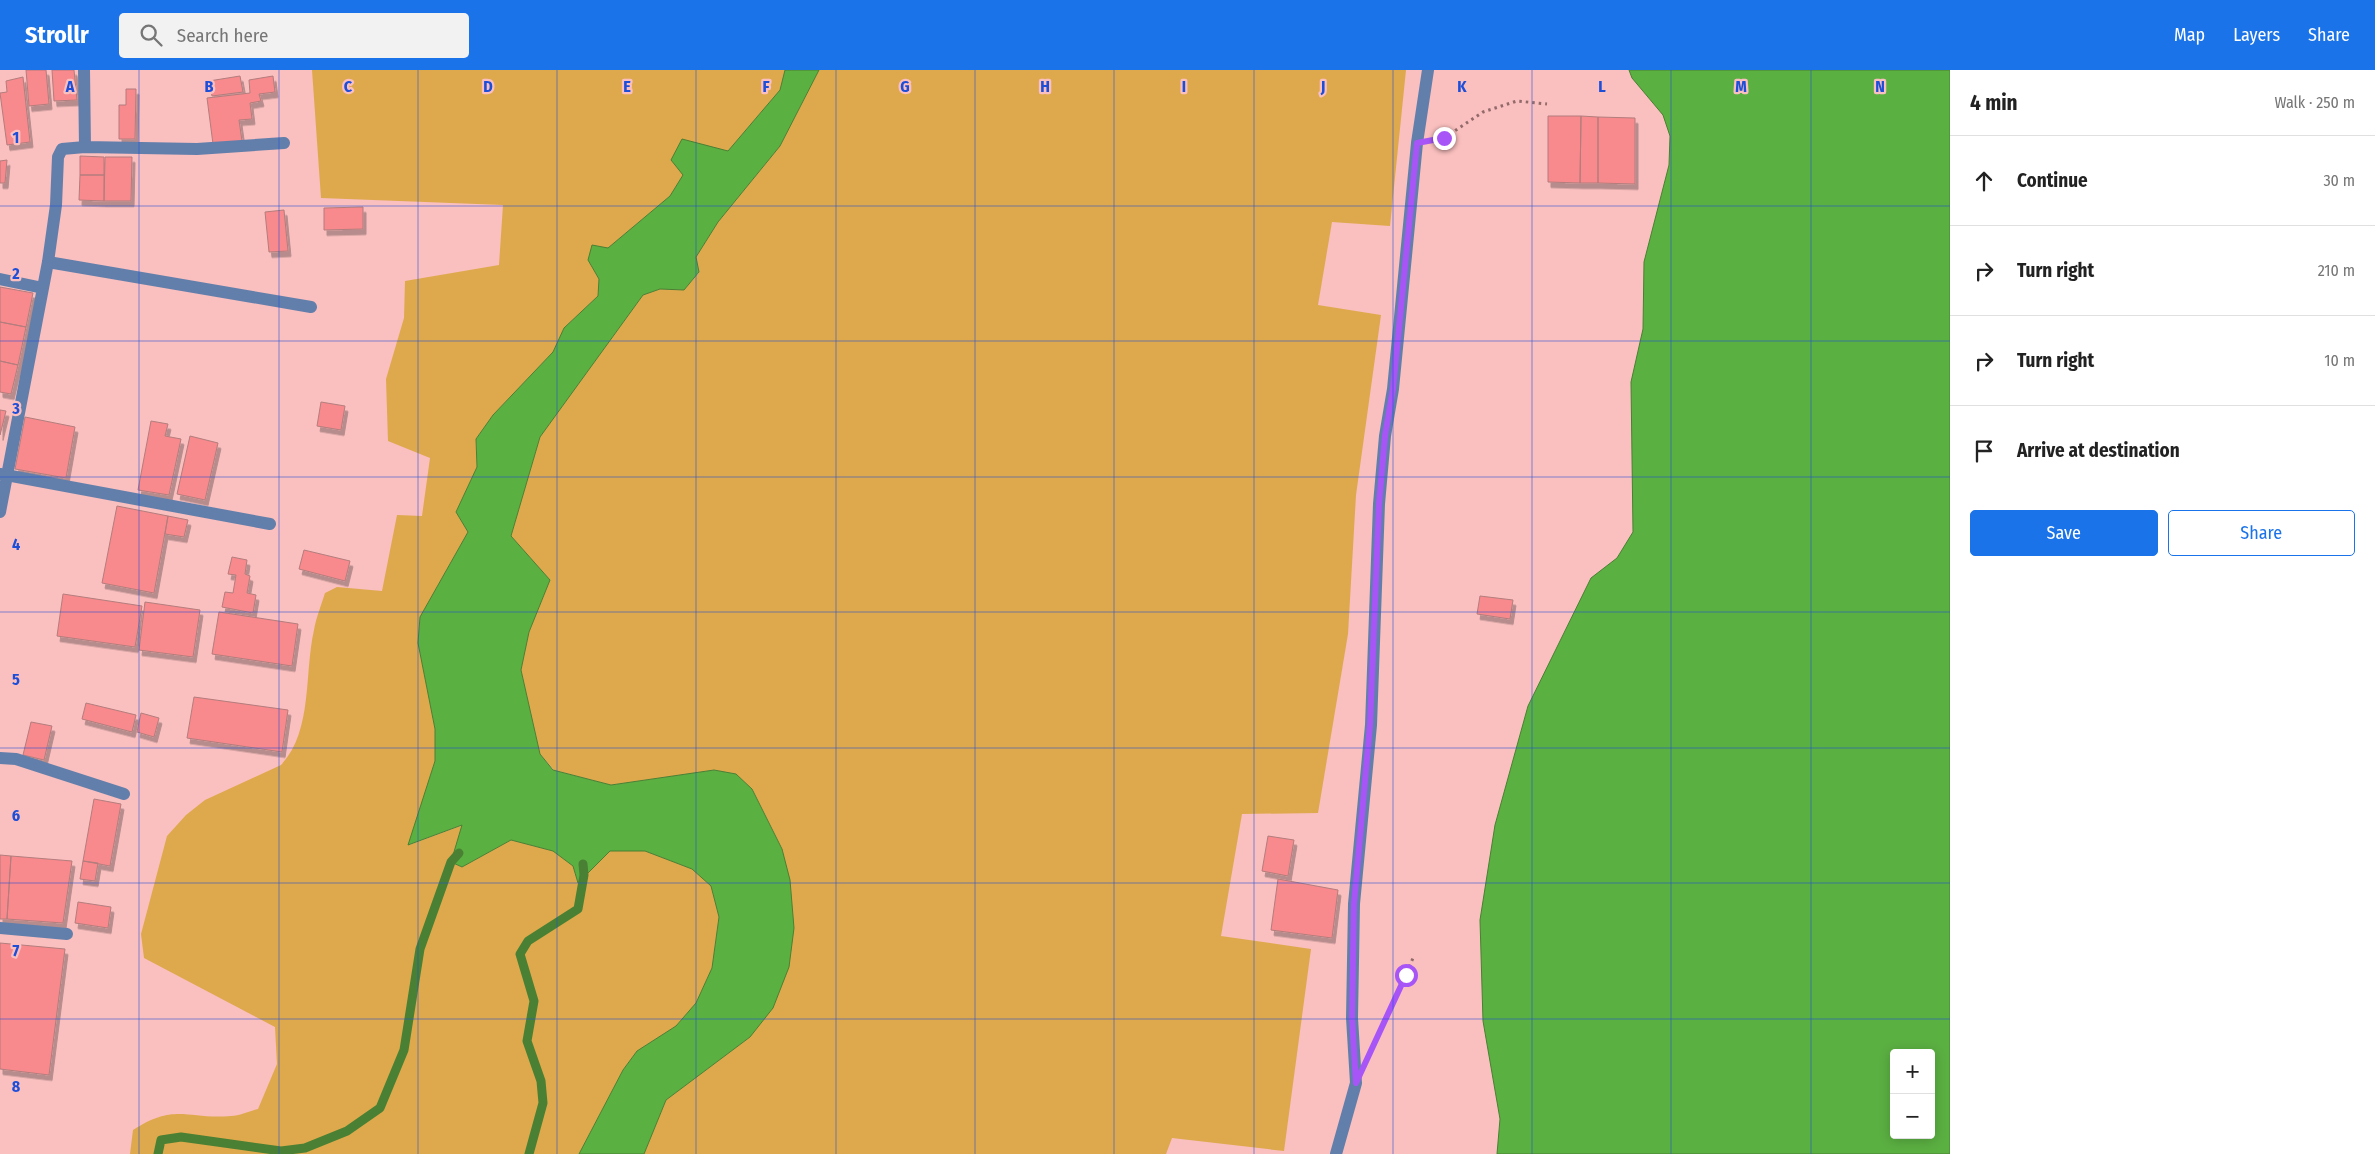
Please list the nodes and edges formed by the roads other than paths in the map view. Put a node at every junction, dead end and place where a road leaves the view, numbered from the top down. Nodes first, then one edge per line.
1 (84, 70) edge
2 (1428, 70) edge
3 (284, 143) dead end
4 (84, 147) junction
5 (48, 262) junction
6 (0, 279) edge
7 (43, 288) junction
8 (311, 308) dead end
9 (4, 475) edge
10 (0, 512) edge
11 (270, 524) dead end
12 (0, 758) edge
13 (124, 794) dead end
14 (0, 928) edge
15 (67, 934) dead end
16 (1336, 1154) edge

1 - 4 street
2 - 16 street
3 - 4 street
4 - 5 street
5 - 7 street
5 - 8 street
6 - 7 street
7 - 9 street
9 - 10 street
9 - 11 street
12 - 13 street
14 - 15 street

